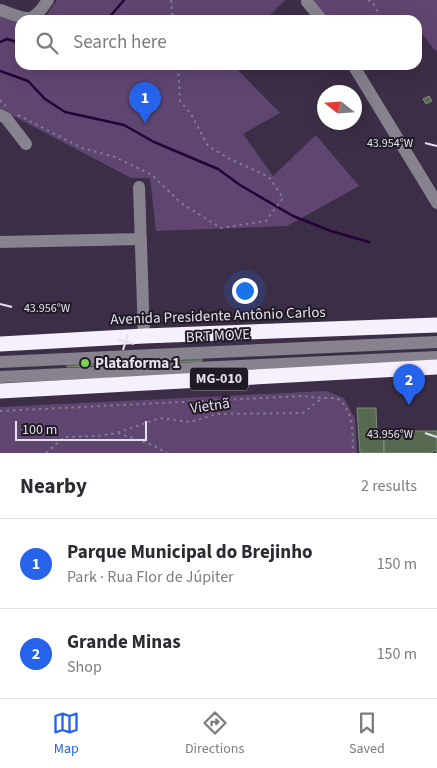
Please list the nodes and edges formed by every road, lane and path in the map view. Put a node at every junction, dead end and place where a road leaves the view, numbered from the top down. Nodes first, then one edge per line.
1 (48, 0) edge
2 (171, 0) edge
3 (368, 0) edge
4 (307, 2) dead end
5 (0, 10) edge
6 (19, 15) edge
7 (38, 15) edge
8 (172, 15) edge
9 (318, 15) edge
10 (379, 15) edge
11 (178, 70) edge
12 (356, 70) edge
13 (0, 100) edge
14 (4, 111) edge
15 (15, 114) dead end
16 (26, 144) dead end
17 (139, 187) dead end
18 (436, 200) edge
19 (141, 239) junction
20 (0, 242) edge
21 (437, 325) edge
22 (144, 336) junction
23 (437, 342) edge
24 (0, 344) edge
25 (437, 357) edge
26 (0, 362) edge
27 (437, 367) edge
28 (0, 377) edge
29 (0, 391) edge
30 (322, 398) junction
31 (0, 411) edge
32 (116, 433) junction
33 (46, 453) edge
34 (167, 453) edge
35 (354, 453) edge

1 - 7 street
2 - 8 path
3 - 10 path
4 - 9 street
5 - 6 street
11 - 15 path
12 - 18 street
13 - 14 path
14 - 16 street
17 - 19 street
19 - 20 street
19 - 22 street
21 - 22 highway, Avenida Presidente Antônio Carlos
22 - 24 highway, Avenida Presidente Antônio Carlos
23 - 26 street, BRT MOVE
25 - 28 street, BRT MOVE
27 - 29 highway, MG-010
30 - 31 path
30 - 32 path, Vietnã
30 - 35 path
32 - 33 path, Vietnã
32 - 34 path

